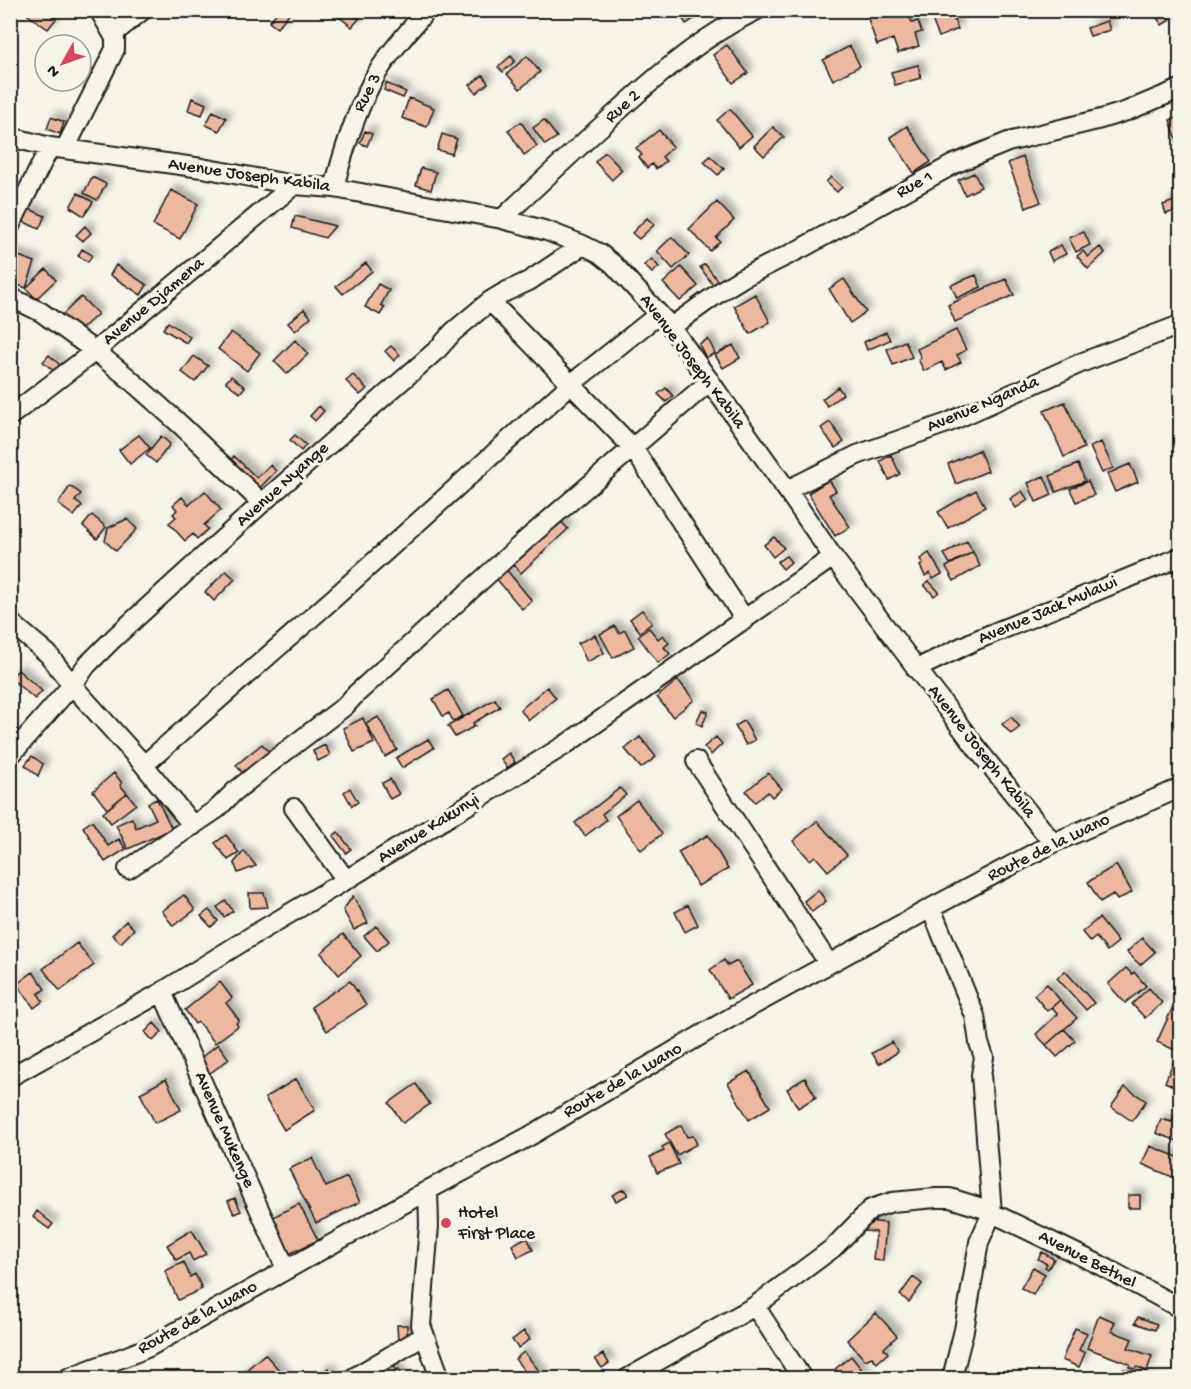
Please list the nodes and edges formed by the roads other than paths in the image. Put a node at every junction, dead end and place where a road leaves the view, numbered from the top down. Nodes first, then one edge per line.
1 (99, 10) edge
2 (143, 10) edge
3 (427, 10) edge
4 (757, 10) edge
5 (113, 33) junction
6 (1180, 89) edge
7 (10, 137) edge
8 (57, 148) junction
9 (294, 185) junction
10 (334, 188) junction
11 (502, 219) junction
12 (10, 226) edge
13 (582, 245) junction
14 (10, 297) edge
15 (490, 301) junction
16 (665, 321) junction
17 (1180, 325) edge
18 (95, 351) junction
19 (710, 381) junction
20 (571, 384) junction
21 (10, 416) edge
22 (633, 448) junction
23 (788, 490) junction
24 (262, 503) junction
25 (833, 557) junction
26 (1180, 557) edge
27 (745, 620) junction
28 (10, 622) edge
29 (916, 669) junction
30 (72, 685) junction
31 (10, 756) edge
32 (696, 761) dead end
33 (144, 765) junction
34 (1180, 788) edge
35 (294, 808) dead end
36 (193, 826) junction
37 (1053, 843) junction
38 (129, 869) dead end
39 (346, 880) junction
40 (931, 908) junction
41 (829, 964) junction
42 (162, 992) junction
43 (10, 1077) edge
44 (428, 1190) junction
45 (992, 1213) junction
46 (286, 1269) junction
47 (755, 1306) junction
48 (1180, 1308) edge
49 (424, 1336) junction
50 (68, 1378) edge
51 (352, 1378) edge
52 (440, 1378) edge
53 (628, 1378) edge
54 (802, 1378) edge
55 (952, 1378) edge

1 - 5 street
2 - 5 street
3 - 10 street, Rue 3
4 - 11 street, Rue 2
5 - 8 street
6 - 16 street, Rue 1
7 - 8 street, Avenue Joseph Kabila
8 - 9 street, Avenue Joseph Kabila
8 - 12 street
9 - 10 street, Avenue Joseph Kabila
9 - 18 street, Avenue Djamena
10 - 11 street, Avenue Joseph Kabila
11 - 13 street, Avenue Joseph Kabila
13 - 15 street, Avenue Nyange
13 - 16 street, Avenue Joseph Kabila
14 - 18 street
15 - 20 street
15 - 24 street, Avenue Nyange
16 - 19 street, Avenue Joseph Kabila
16 - 20 street, Rue 1
17 - 23 street, Avenue Nganda
18 - 21 street, Avenue Djamena
18 - 24 street
19 - 22 street
19 - 23 street, Avenue Joseph Kabila
20 - 22 street
20 - 33 street, Rue 1
22 - 27 street
22 - 36 street
23 - 25 street, Avenue Joseph Kabila
24 - 30 street, Avenue Nyange
25 - 27 street, Avenue Kakunyi
25 - 29 street, Avenue Joseph Kabila
26 - 29 street, Avenue Jack Mulawi
27 - 39 street, Avenue Kakunyi
28 - 30 street
29 - 37 street, Avenue Joseph Kabila
30 - 31 street, Avenue Nyange
30 - 33 street
32 - 41 street
33 - 36 street
34 - 37 street, Route de la Luano
35 - 39 street
36 - 38 street
37 - 40 street, Route de la Luano
39 - 42 street, Avenue Kakunyi
40 - 41 street, Route de la Luano
40 - 45 street
41 - 44 street, Route de la Luano
42 - 43 street, Avenue Kakunyi
42 - 46 street, Avenue Mukenge
44 - 46 street, Route de la Luano
44 - 49 street
45 - 47 street, Avenue Bethel
45 - 48 street, Avenue Bethel
45 - 55 street
46 - 50 street, Route de la Luano
47 - 53 street, Avenue Bethel
47 - 54 street
49 - 51 street
49 - 52 street

